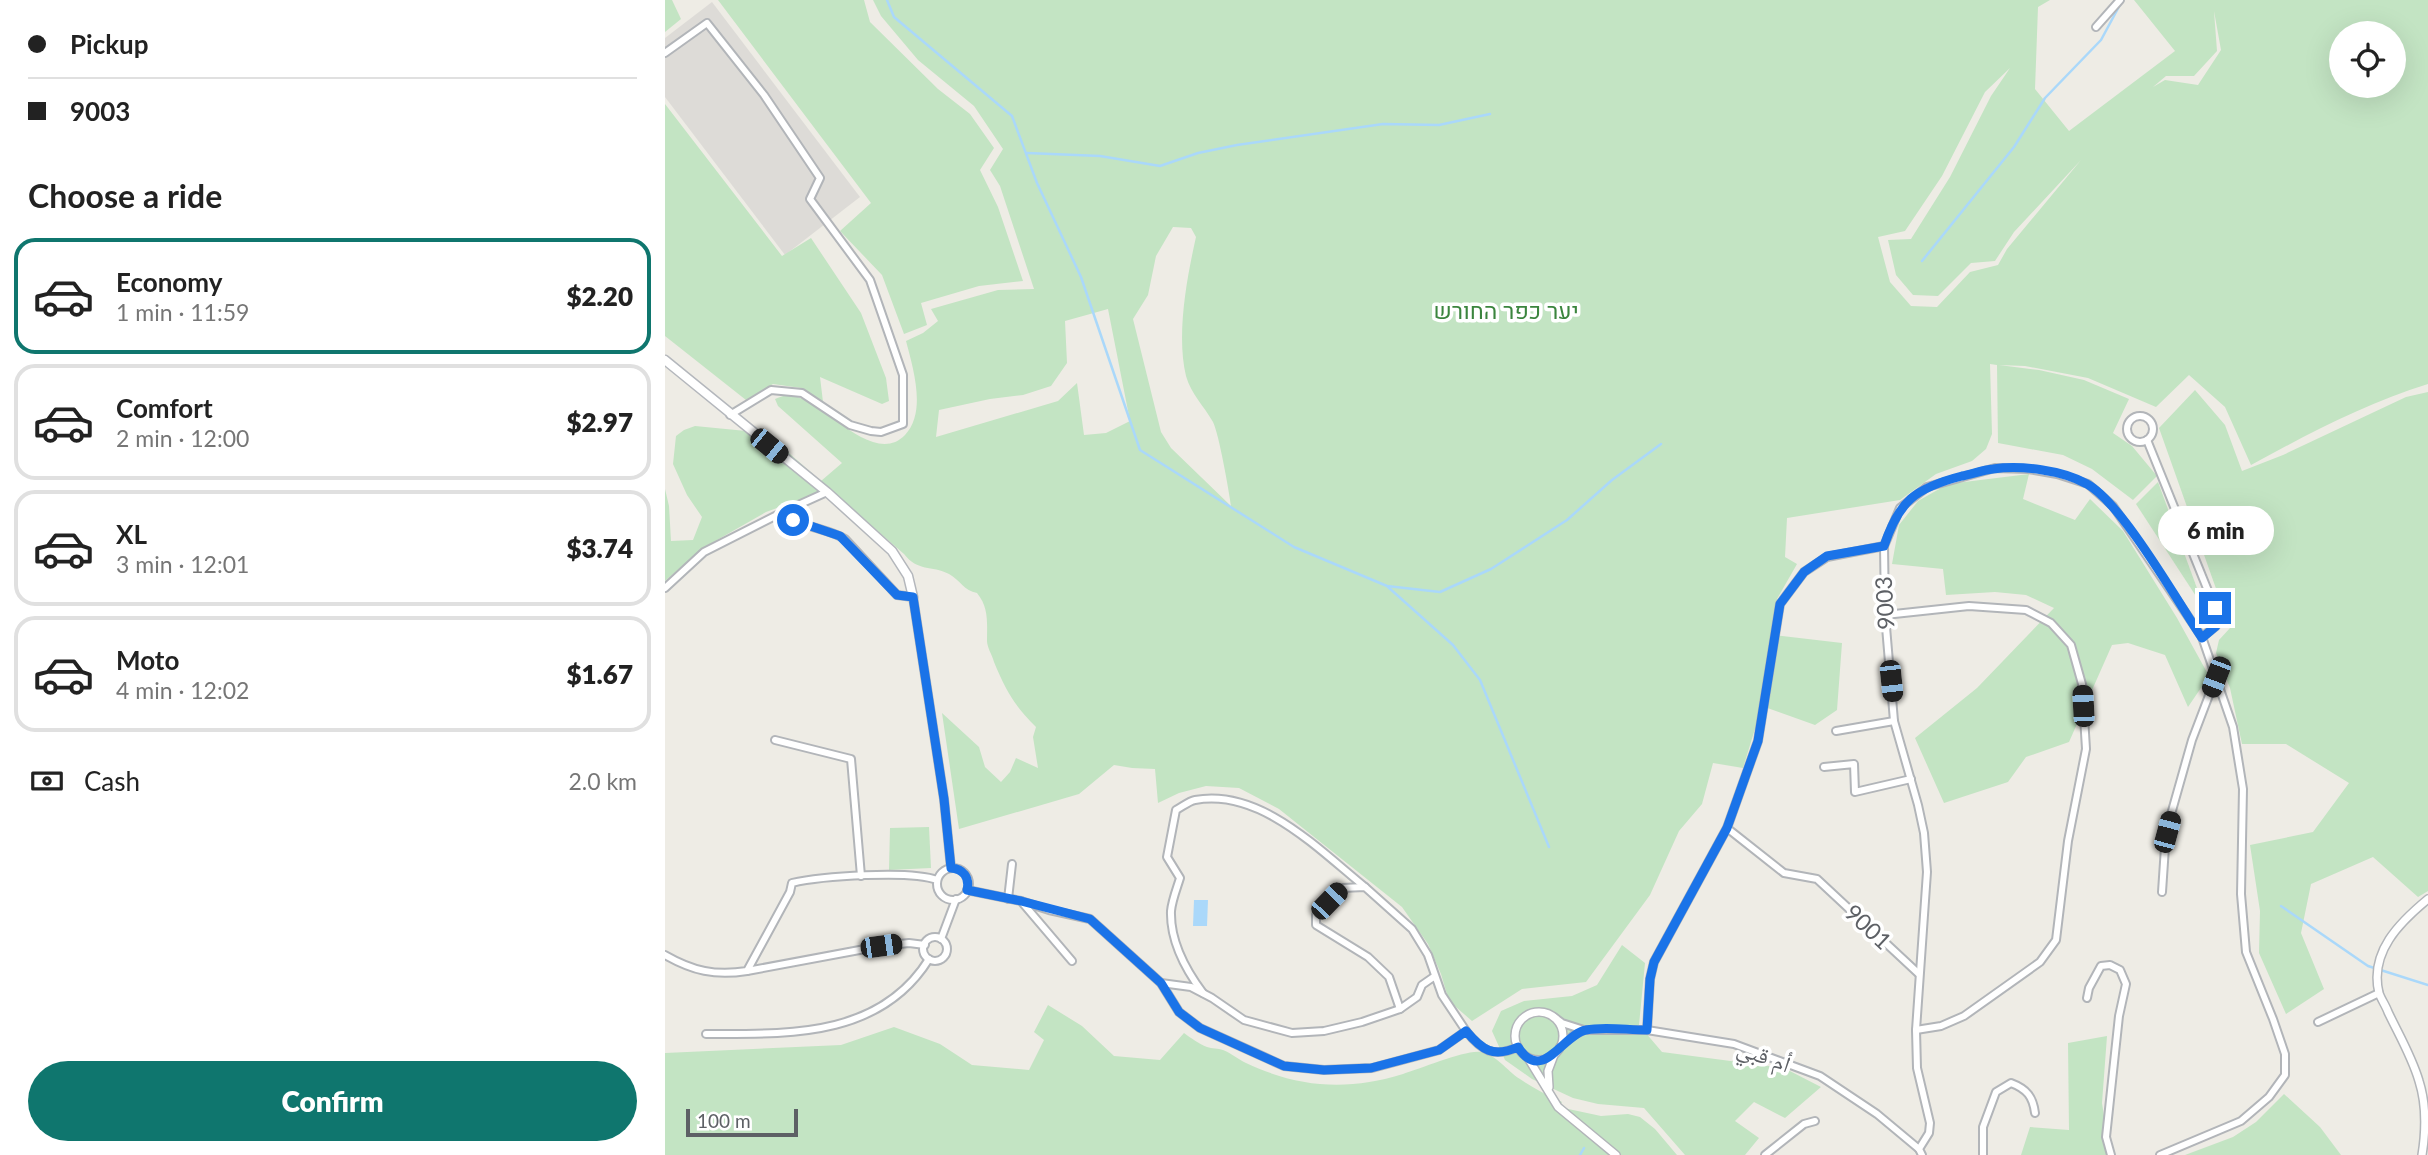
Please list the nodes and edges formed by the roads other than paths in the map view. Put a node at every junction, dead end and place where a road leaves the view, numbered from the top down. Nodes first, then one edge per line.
1 (2120, 0) edge
2 (2097, 27) dead end
3 (665, 53) edge
4 (665, 360) edge
5 (730, 415) junction
6 (2147, 440) junction
7 (827, 492) junction
8 (785, 511) junction
9 (1884, 546) junction
10 (665, 588) edge
11 (913, 597) junction
12 (1885, 615) junction
13 (2202, 638) junction
14 (2216, 677) junction
15 (1894, 721) junction
16 (1836, 731) dead end
17 (775, 740) dead end
18 (1824, 767) dead end
19 (1911, 779) junction
20 (1727, 828) junction
21 (1012, 864) dead end
22 (951, 868) junction
23 (861, 876) junction
24 (937, 880) junction
25 (1365, 887) junction
26 (967, 890) junction
27 (2162, 892) dead end
28 (955, 899) junction
29 (1008, 899) junction
30 (2428, 899) edge
31 (1021, 901) junction
32 (941, 939) junction
33 (925, 944) junction
34 (665, 955) edge
35 (929, 959) junction
36 (1072, 961) dead end
37 (747, 971) junction
38 (1919, 974) junction
39 (1435, 976) junction
40 (1161, 983) junction
41 (1203, 993) junction
42 (2379, 993) junction
43 (2087, 998) dead end
44 (1401, 1009) junction
45 (1554, 1017) junction
46 (2318, 1022) dead end
47 (1584, 1030) junction
48 (1647, 1030) junction
49 (1916, 1030) junction
50 (1466, 1031) junction
51 (706, 1034) dead end
52 (1518, 1047) junction
53 (1557, 1050) junction
54 (1527, 1056) junction
55 (1552, 1094) junction
56 (2035, 1113) dead end
57 (2427, 1118) edge
58 (1815, 1121) dead end
59 (1921, 1152) edge
60 (2172, 1153) edge
61 (1616, 1155) edge
62 (1765, 1155) edge
63 (1983, 1155) edge
64 (2111, 1155) edge
65 (2160, 1155) edge
66 (2422, 1155) edge

1 - 2 street
3 - 5 street
4 - 5 main road
5 - 7 main road
6 - 6 street
6 - 13 street
7 - 8 street
7 - 11 main road
8 - 10 street
8 - 11 street
9 - 12 street, 9003
9 - 13 street, 9003
9 - 20 street
11 - 22 street
12 - 15 street, 9003
12 - 49 street
13 - 14 street, 9003
14 - 27 street
14 - 60 street, 9003
15 - 16 street
15 - 19 street, 9003
17 - 23 street
18 - 19 street
19 - 38 street, 9003
20 - 38 street, 9001
20 - 48 street
21 - 29 street
22 - 24 street
22 - 26 street
23 - 24 street
23 - 37 street
24 - 28 street
25 - 39 street
25 - 41 street
25 - 44 street
26 - 28 street
26 - 29 street
28 - 32 street
29 - 31 street
30 - 42 street
31 - 36 street
31 - 40 street
32 - 33 street
32 - 35 street
33 - 35 street
33 - 37 street
34 - 37 street
35 - 51 street
38 - 49 street, 9003
39 - 44 street
39 - 50 street
40 - 41 street
40 - 50 street
41 - 44 street
42 - 46 street
42 - 57 street
43 - 64 street
45 - 47 street, أم قبي
45 - 52 street
45 - 53 street
47 - 48 street, أم قبي
47 - 53 street
48 - 59 street, أم قبي
49 - 59 street, 9003
50 - 52 street
52 - 54 street
53 - 54 street
53 - 55 street
54 - 55 street
55 - 61 street
56 - 63 street
57 - 66 street
58 - 62 street
60 - 65 street, 9003

